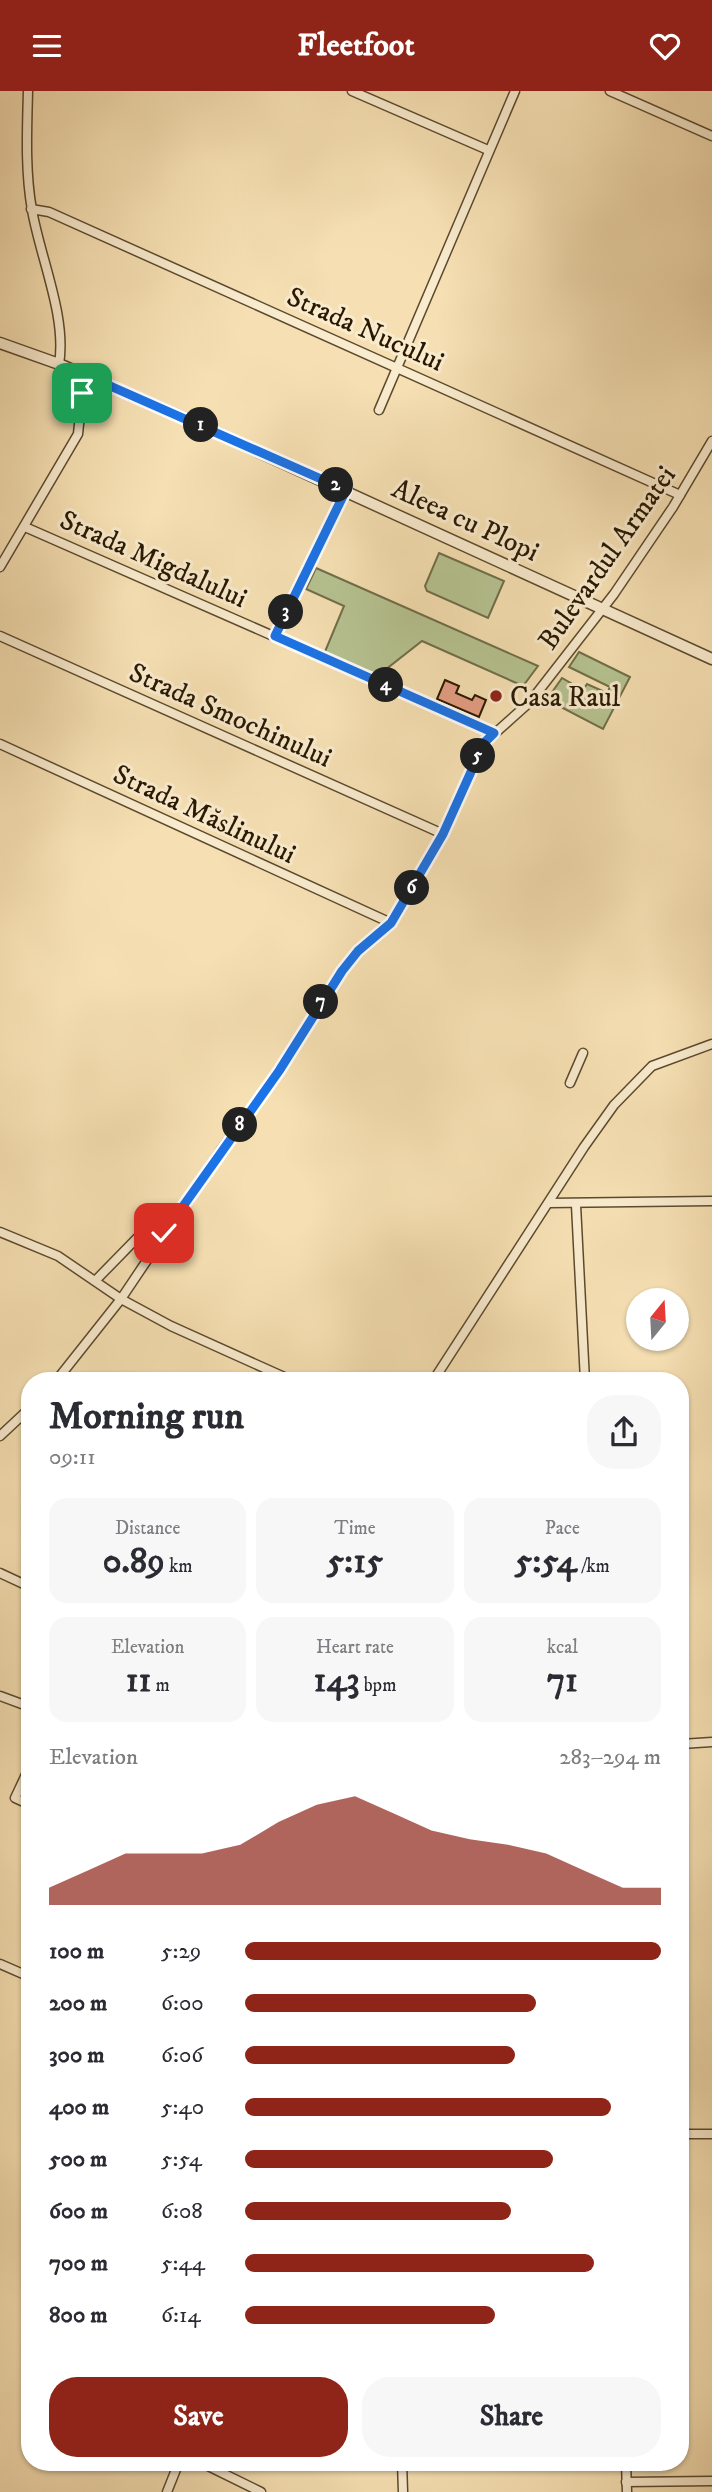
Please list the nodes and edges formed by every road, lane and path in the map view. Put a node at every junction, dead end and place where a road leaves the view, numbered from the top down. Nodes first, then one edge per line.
1 (28, 91) edge
2 (352, 91) edge
3 (515, 91) edge
4 (610, 91) edge
5 (712, 136) edge
6 (488, 150) junction
7 (31, 209) junction
8 (0, 343) edge
9 (59, 364) junction
10 (397, 367) junction
11 (83, 374) junction
12 (379, 410) dead end
13 (712, 441) edge
14 (346, 490) junction
15 (680, 495) junction
16 (25, 527) junction
17 (0, 567) edge
18 (604, 608) junction
19 (0, 636) edge
20 (275, 636) junction
21 (712, 659) edge
22 (494, 733) junction
23 (0, 744) edge
24 (443, 834) junction
25 (391, 923) junction
26 (712, 1044) edge
27 (583, 1053) dead end
28 (570, 1083) dead end
29 (712, 1201) edge
30 (549, 1203) junction
31 (576, 1205) junction
32 (0, 1232) edge
33 (164, 1233) junction
34 (96, 1280) junction
35 (121, 1299) junction
36 (63, 1372) edge
37 (273, 1372) edge
38 (439, 1372) edge
39 (585, 1372) edge
40 (21, 1417) edge
41 (0, 1436) edge
42 (0, 1573) edge
43 (21, 1583) edge
44 (0, 1696) edge
45 (21, 1704) edge
46 (712, 1742) edge
47 (689, 1743) edge
48 (21, 1785) edge
49 (21, 1801) edge
50 (0, 1964) edge
51 (21, 1973) edge
52 (689, 2134) edge
53 (712, 2134) edge
54 (175, 2471) edge
55 (218, 2471) edge
56 (402, 2471) edge
57 (626, 2471) edge
58 (712, 2481) edge
59 (626, 2482) junction
60 (167, 2492) edge
61 (261, 2492) edge
62 (403, 2492) edge
63 (626, 2492) edge

1 - 7 street
2 - 6 street
3 - 6 street
4 - 5 street
6 - 10 street
7 - 9 street
7 - 10 street, Strada Nucului
8 - 9 street, Aleea cu Plopi
9 - 11 street, Aleea cu Plopi
10 - 12 street
10 - 15 street, Strada Nucului
11 - 14 street, Aleea cu Plopi
11 - 16 street
13 - 15 street, Bulevardul Armatei
14 - 18 street, Aleea cu Plopi
14 - 20 street
15 - 18 street, Bulevardul Armatei
16 - 17 street
16 - 20 street, Strada Migdalului
18 - 21 street, Aleea cu Plopi
18 - 22 street, Bulevardul Armatei
19 - 24 street, Strada Smochinului
20 - 22 street, Strada Migdalului
22 - 24 street, Bulevardul Armatei
23 - 25 street, Strada Măslinului
24 - 25 street, Bulevardul Armatei
25 - 33 street, Bulevardul Armatei
26 - 30 street
27 - 28 street
29 - 31 street
30 - 31 street
30 - 38 street
31 - 39 street
32 - 34 street
33 - 34 street
33 - 35 street, Bulevardul Armatei
34 - 35 street
35 - 36 street, Bulevardul Armatei
35 - 37 street
40 - 41 street
42 - 43 street
44 - 45 street
46 - 47 street
48 - 49 street
50 - 51 street
52 - 53 street
54 - 60 street
55 - 61 street
56 - 62 street
57 - 59 street
58 - 59 street
59 - 63 street

